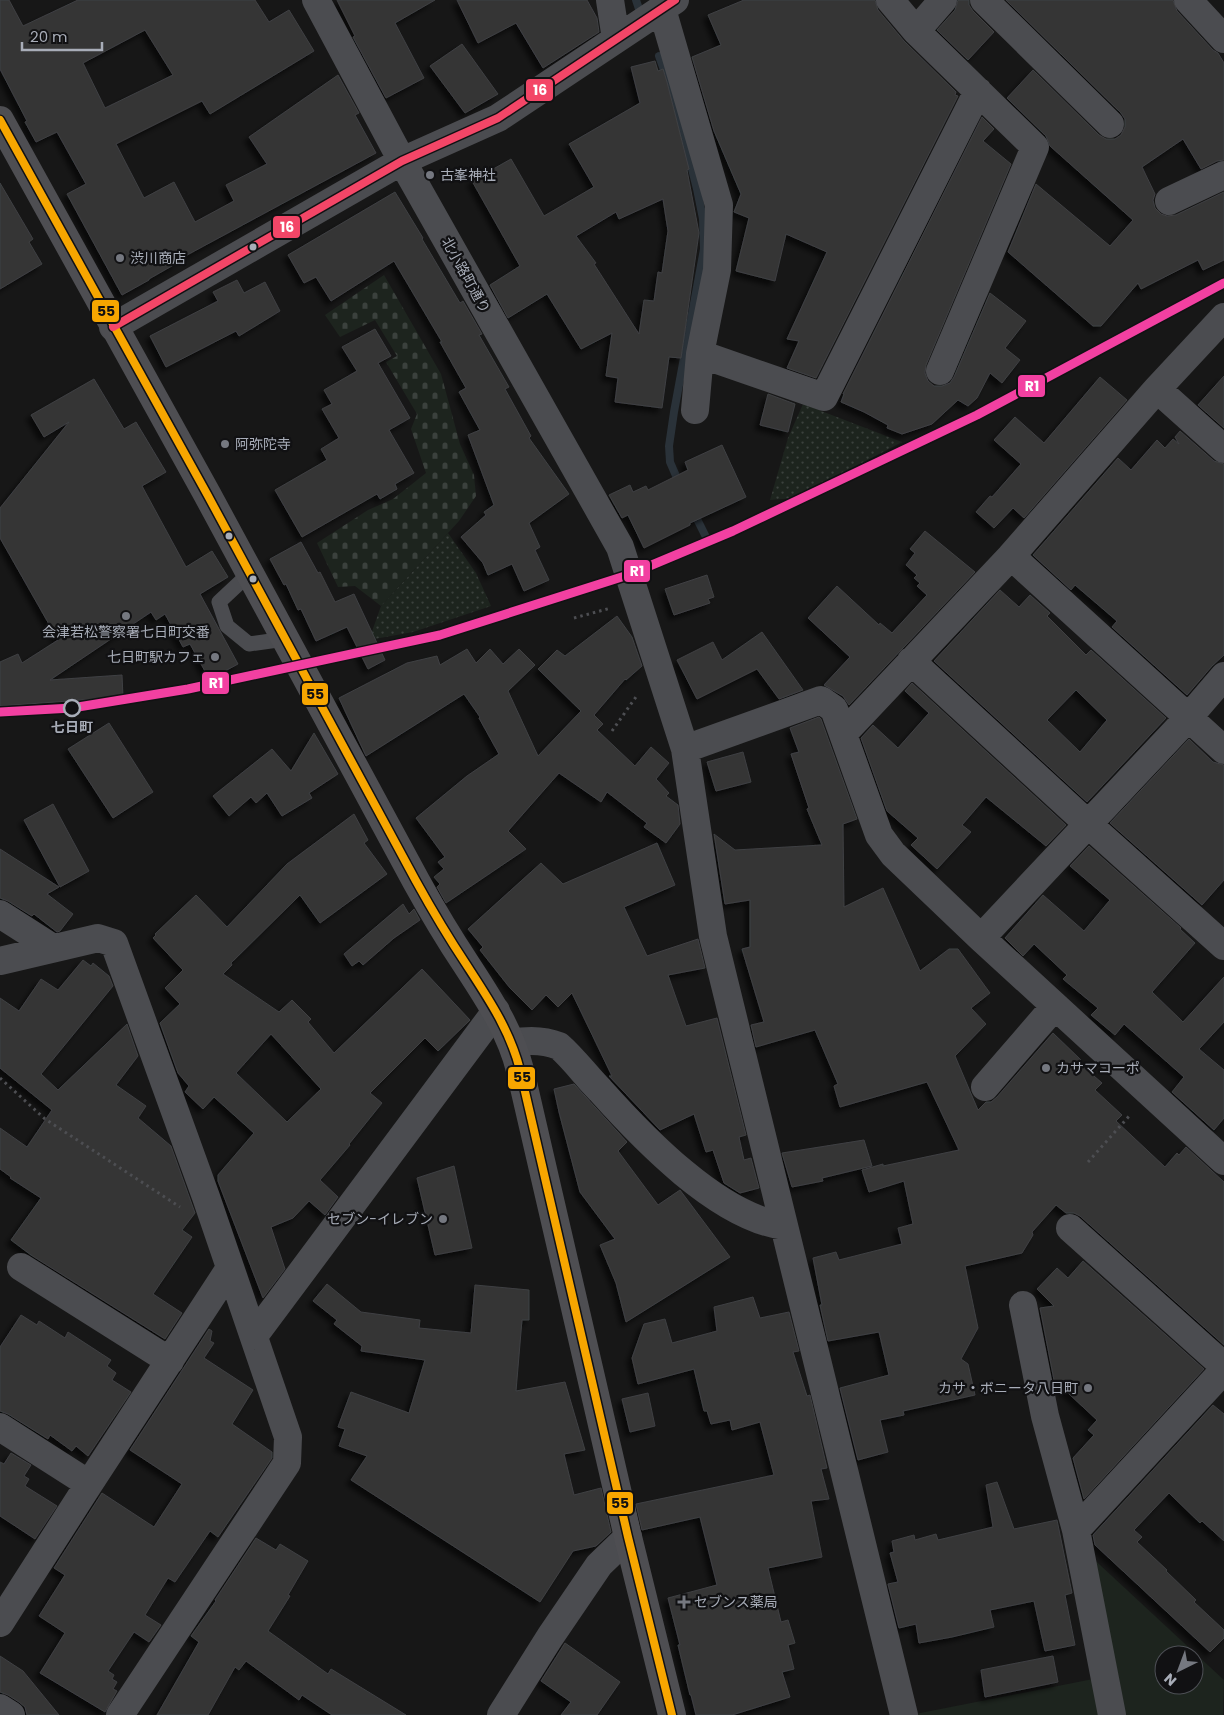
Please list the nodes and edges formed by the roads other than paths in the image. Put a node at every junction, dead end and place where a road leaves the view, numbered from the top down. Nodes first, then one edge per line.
1 (316, 0) edge
2 (610, 0) edge
3 (890, 0) edge
4 (943, 0) edge
5 (984, 0) edge
6 (1188, 0) edge
7 (669, 4) edge
8 (916, 31) junction
9 (1223, 36) edge
10 (616, 39) junction
11 (978, 91) junction
12 (0, 120) edge
13 (1110, 124) dead end
14 (402, 160) junction
15 (1224, 175) edge
16 (1169, 201) dead end
17 (1224, 317) edge
18 (113, 327) junction
19 (700, 354) junction
20 (940, 371) dead end
21 (1157, 389) junction
22 (695, 410) dead end
23 (1224, 449) edge
24 (1011, 556) junction
25 (250, 573) junction
26 (285, 639) junction
27 (911, 661) junction
28 (1224, 676) edge
29 (1188, 718) junction
30 (844, 734) junction
31 (686, 749) junction
32 (1224, 750) edge
33 (1088, 824) junction
34 (0, 914) edge
35 (981, 938) junction
36 (1224, 946) edge
37 (53, 948) junction
38 (0, 961) edge
39 (1055, 1006) junction
40 (496, 1011) junction
41 (512, 1043) junction
42 (985, 1087) dead end
43 (1224, 1161) edge
44 (784, 1226) junction
45 (1070, 1228) dead end
46 (21, 1266) dead end
47 (230, 1268) junction
48 (1023, 1305) dead end
49 (254, 1336) junction
50 (170, 1361) junction
51 (1224, 1370) edge
52 (0, 1427) edge
53 (89, 1484) junction
54 (1076, 1530) junction
55 (628, 1537) junction
56 (3, 1612) edge
57 (0, 1708) edge
58 (10, 1715) edge
59 (120, 1715) edge
60 (501, 1715) edge
61 (672, 1715) edge
62 (904, 1715) edge
63 (1112, 1715) edge

1 - 14 street, 北小路町通り
2 - 10 street
3 - 8 street
4 - 8 street
5 - 13 street
6 - 9 street
7 - 10 street
7 - 19 street
8 - 11 street
10 - 14 street
11 - 19 street
11 - 20 street
12 - 18 highway
14 - 18 street
14 - 31 street, 北小路町通り
15 - 16 street
17 - 21 street
18 - 25 highway
19 - 22 street
21 - 23 street
21 - 24 street
24 - 27 street
24 - 29 street
25 - 26 highway
25 - 26 lane
26 - 40 highway
27 - 30 street
27 - 33 street
28 - 29 street
29 - 32 street
29 - 33 street
30 - 31 street
30 - 35 street
31 - 44 street, 北小路町通り
33 - 35 street
33 - 36 street
34 - 37 street
35 - 39 street
37 - 38 street
37 - 47 street
39 - 42 street
39 - 43 street
40 - 41 highway
40 - 49 street
41 - 44 street
41 - 55 highway
44 - 62 street, 北小路町通り
45 - 51 street
46 - 50 street
47 - 49 street
47 - 50 street
48 - 54 street
49 - 59 street
50 - 53 street
51 - 54 street
52 - 53 street
53 - 56 street
54 - 63 street
55 - 60 street
55 - 61 highway
57 - 58 street

